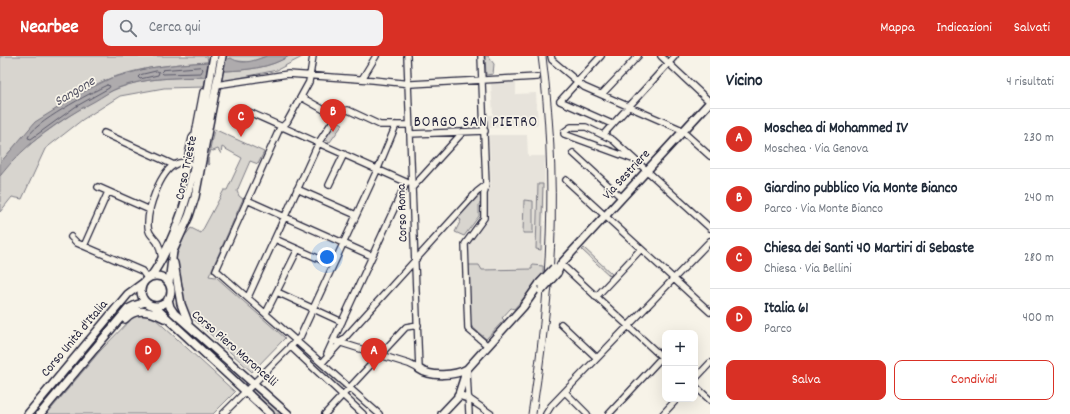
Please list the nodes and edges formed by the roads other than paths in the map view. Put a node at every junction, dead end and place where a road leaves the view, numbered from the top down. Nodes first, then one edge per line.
1 (214, 56) edge
2 (222, 56) edge
3 (313, 56) edge
4 (376, 56) edge
5 (407, 56) edge
6 (481, 56) edge
7 (551, 56) edge
8 (601, 56) edge
9 (638, 56) edge
10 (661, 56) edge
11 (674, 56) edge
12 (668, 63) junction
13 (311, 75) junction
14 (537, 77) dead end
15 (362, 79) junction
16 (482, 81) junction
17 (216, 82) junction
18 (577, 82) junction
19 (408, 83) junction
20 (203, 92) dead end
21 (602, 94) junction
22 (301, 96) junction
23 (710, 102) edge
24 (629, 106) junction
25 (240, 108) dead end
26 (335, 116) junction
27 (612, 124) junction
28 (396, 125) junction
29 (410, 125) junction
30 (285, 127) junction
31 (485, 131) junction
32 (683, 131) junction
33 (463, 132) junction
34 (104, 133) dead end
35 (410, 134) junction
36 (603, 135) junction
37 (319, 142) junction
38 (572, 153) dead end
39 (344, 154) junction
40 (710, 156) edge
41 (635, 160) junction
42 (186, 163) junction
43 (194, 164) junction
44 (174, 165) junction
45 (378, 168) junction
46 (647, 171) junction
47 (566, 180) dead end
48 (329, 185) dead end
49 (410, 185) junction
50 (486, 185) junction
51 (98, 187) dead end
52 (298, 189) junction
53 (108, 192) junction
54 (622, 198) junction
55 (247, 200) junction
56 (150, 210) junction
57 (356, 215) junction
58 (605, 216) junction
59 (285, 217) junction
60 (710, 228) edge
61 (71, 237) dead end
62 (275, 239) junction
63 (710, 241) edge
64 (343, 243) junction
65 (84, 246) junction
66 (298, 250) junction
67 (641, 250) junction
68 (173, 251) junction
69 (372, 256) junction
70 (162, 259) junction
71 (416, 259) junction
72 (562, 264) junction
73 (333, 265) junction
74 (147, 279) junction
75 (674, 279) junction
76 (169, 283) junction
77 (277, 292) junction
78 (248, 297) junction
79 (596, 297) junction
80 (168, 299) junction
81 (146, 302) junction
82 (154, 306) junction
83 (314, 309) junction
84 (710, 312) edge
85 (266, 313) junction
86 (342, 322) junction
87 (172, 324) junction
88 (561, 324) dead end
89 (189, 325) junction
90 (418, 325) junction
91 (628, 326) junction
92 (296, 340) junction
93 (338, 342) junction
94 (99, 344) junction
95 (290, 346) junction
96 (488, 346) junction
97 (380, 355) junction
98 (662, 357) edge
99 (597, 358) junction
100 (662, 359) edge
101 (322, 363) junction
102 (710, 363) edge
103 (419, 369) junction
104 (467, 370) junction
105 (698, 376) edge
106 (254, 382) junction
107 (350, 388) junction
108 (698, 389) edge
109 (246, 391) junction
110 (565, 392) junction
111 (342, 395) junction
112 (458, 395) junction
113 (468, 398) junction
114 (710, 400) edge
115 (674, 402) edge
116 (28, 414) edge
117 (40, 414) edge
118 (223, 414) edge
119 (270, 414) edge
120 (288, 414) edge
121 (325, 414) edge
122 (363, 414) edge
123 (379, 414) edge
124 (442, 414) edge
125 (469, 414) edge
126 (491, 414) edge
127 (546, 414) edge
128 (587, 414) edge
129 (610, 414) edge
130 (663, 414) edge

1 - 17 main road, Corso Trieste
2 - 17 main road, Corso Trieste
3 - 13 street
4 - 15 street
5 - 19 street, Corso Roma
6 - 16 street
7 - 18 street
8 - 18 street
9 - 21 street
10 - 12 street
11 - 12 street
12 - 23 street
12 - 24 street
13 - 15 street
13 - 17 street
13 - 22 street
14 - 16 street
15 - 19 street
16 - 19 street
16 - 31 street
17 - 43 main road, Corso Trieste
17 - 68 main road, Corso Trieste
18 - 21 street
18 - 27 street
19 - 29 street, Corso Roma
20 - 42 street
21 - 24 street
22 - 26 street
22 - 30 street
23 - 32 main road, Via Sestriere
24 - 27 street
24 - 32 street
25 - 30 street
26 - 28 street
26 - 37 street
27 - 36 street
28 - 29 street
28 - 45 street
29 - 35 street, Corso Roma
30 - 37 street
30 - 55 street
31 - 33 street
31 - 50 street
32 - 40 street
32 - 46 main road, Via Sestriere
33 - 35 street
33 - 49 street
34 - 44 street
35 - 49 street, Corso Roma
36 - 41 street
36 - 41 street
37 - 39 street
37 - 52 street
38 - 54 street
39 - 45 street
39 - 48 street
41 - 46 street
42 - 43 street
42 - 44 street
43 - 70 main road, Corso Trieste
44 - 56 street
45 - 49 street
45 - 57 street
46 - 54 main road, Via Sestriere
46 - 60 street
47 - 58 street
49 - 69 street
49 - 71 street, Corso Roma
50 - 71 street
50 - 96 street
51 - 53 street
52 - 57 street
52 - 59 street
53 - 56 street
53 - 65 street
54 - 58 main road, Via Sestriere
55 - 59 street
55 - 78 street
56 - 70 street
57 - 64 street
58 - 67 street
58 - 72 main road, Via Sestriere
59 - 62 street
59 - 64 street
61 - 65 street
62 - 66 street
62 - 78 street
63 - 75 street
64 - 69 street
64 - 73 street
65 - 74 street
66 - 73 street
66 - 77 street
67 - 75 street
67 - 79 street
68 - 76 main road, Corso Trieste
68 - 89 main road
69 - 86 street
70 - 74 main road, Corso Trieste
71 - 90 street, Corso Roma
71 - 93 street
72 - 79 street
72 - 96 main road, Via Sestriere, bridge
73 - 83 street
74 - 76 main road
74 - 81 main road
74 - 116 main road, Corso Unità d'Italia
75 - 84 street
75 - 91 street
76 - 80 main road
77 - 83 street
77 - 85 street
78 - 85 street
79 - 91 street
80 - 82 main road
80 - 89 main road, Corso Piero Maroncelli
81 - 82 main road
81 - 94 main road, Corso Unità d'Italia
82 - 87 main road, Corso Piero Maroncelli
83 - 86 street
83 - 92 street
85 - 92 street
86 - 93 street
87 - 94 main road
87 - 109 main road, Corso Piero Maroncelli
88 - 99 street
89 - 106 main road, Corso Piero Maroncelli
90 - 97 street
90 - 103 street, Corso Roma
91 - 98 street
91 - 99 street
92 - 95 street
92 - 101 street
93 - 97 street
93 - 101 street
94 - 117 main road, Corso Unità d'Italia
95 - 106 street
95 - 111 street
96 - 104 main road, Via Sestriere
97 - 103 street
97 - 107 street
99 - 110 street
100 - 129 street
101 - 107 street
102 - 105 street
103 - 104 main road, Via Sestriere
104 - 112 main road
104 - 113 street
106 - 109 street
106 - 120 main road, Corso Piero Maroncelli
107 - 111 street
107 - 123 street
108 - 114 street
109 - 118 street
109 - 119 main road, Corso Piero Maroncelli
110 - 127 street
110 - 128 street
111 - 121 street
111 - 122 street
112 - 113 main road
112 - 124 main road
113 - 125 street
113 - 126 street
115 - 130 street

